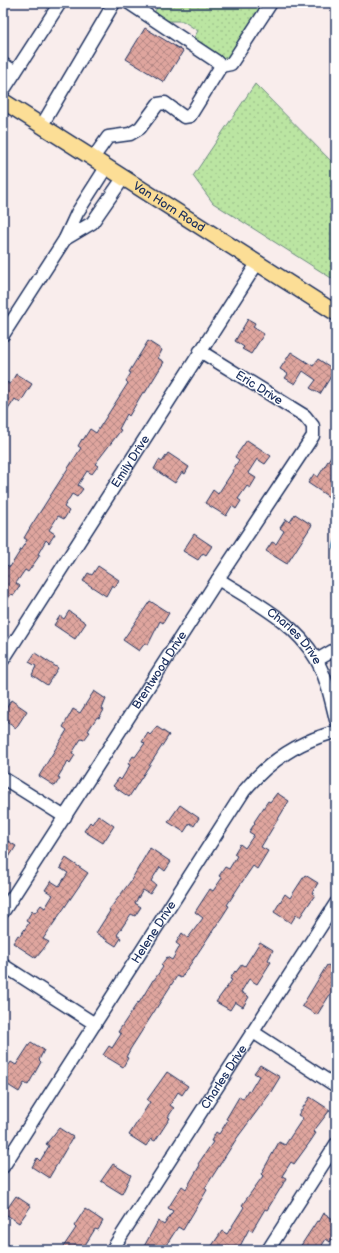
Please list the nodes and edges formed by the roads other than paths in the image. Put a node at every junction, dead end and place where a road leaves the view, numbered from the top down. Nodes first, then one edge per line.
1 (60, 3) edge
2 (114, 3) edge
3 (129, 3) edge
4 (271, 3) edge
5 (3, 64) edge
6 (221, 66) junction
7 (16, 72) junction
8 (3, 91) edge
9 (3, 101) edge
10 (42, 125) junction
11 (93, 158) junction
12 (107, 166) junction
13 (124, 178) junction
14 (65, 239) junction
15 (258, 262) junction
16 (336, 313) edge
17 (3, 335) edge
18 (200, 351) junction
19 (313, 429) joint
20 (218, 579) junction
21 (336, 650) edge
22 (3, 660) edge
23 (317, 660) junction
24 (336, 720) edge
25 (336, 732) edge
26 (3, 778) edge
27 (65, 818) junction
28 (336, 903) edge
29 (3, 912) edge
30 (3, 965) edge
31 (95, 1024) junction
32 (253, 1032) junction
33 (336, 1086) edge
34 (336, 1144) edge
35 (3, 1167) edge
36 (112, 1250) edge
37 (268, 1250) edge

1 - 7 street
2 - 10 street
3 - 6 street
4 - 6 street
5 - 7 street
6 - 11 street
7 - 8 street
9 - 10 main road, Van Horn Road
10 - 11 main road, Van Horn Road
11 - 12 main road, Van Horn Road
12 - 13 main road, Van Horn Road
12 - 14 street
13 - 14 street
13 - 15 main road, Van Horn Road
14 - 17 street
15 - 16 main road, Van Horn Road
15 - 18 street, Emily Drive
18 - 19 street, Eric Drive
18 - 22 street, Emily Drive
19 - 20 street, Brentwood Drive
20 - 23 street, Charles Drive
20 - 27 street, Brentwood Drive
21 - 23 street
23 - 24 street, Charles Drive
25 - 31 street, Helene Drive
26 - 27 street
27 - 29 street, Brentwood Drive
28 - 32 street, Charles Drive
30 - 31 street
31 - 35 street, Helene Drive
32 - 33 street
32 - 36 street, Charles Drive
34 - 37 street

